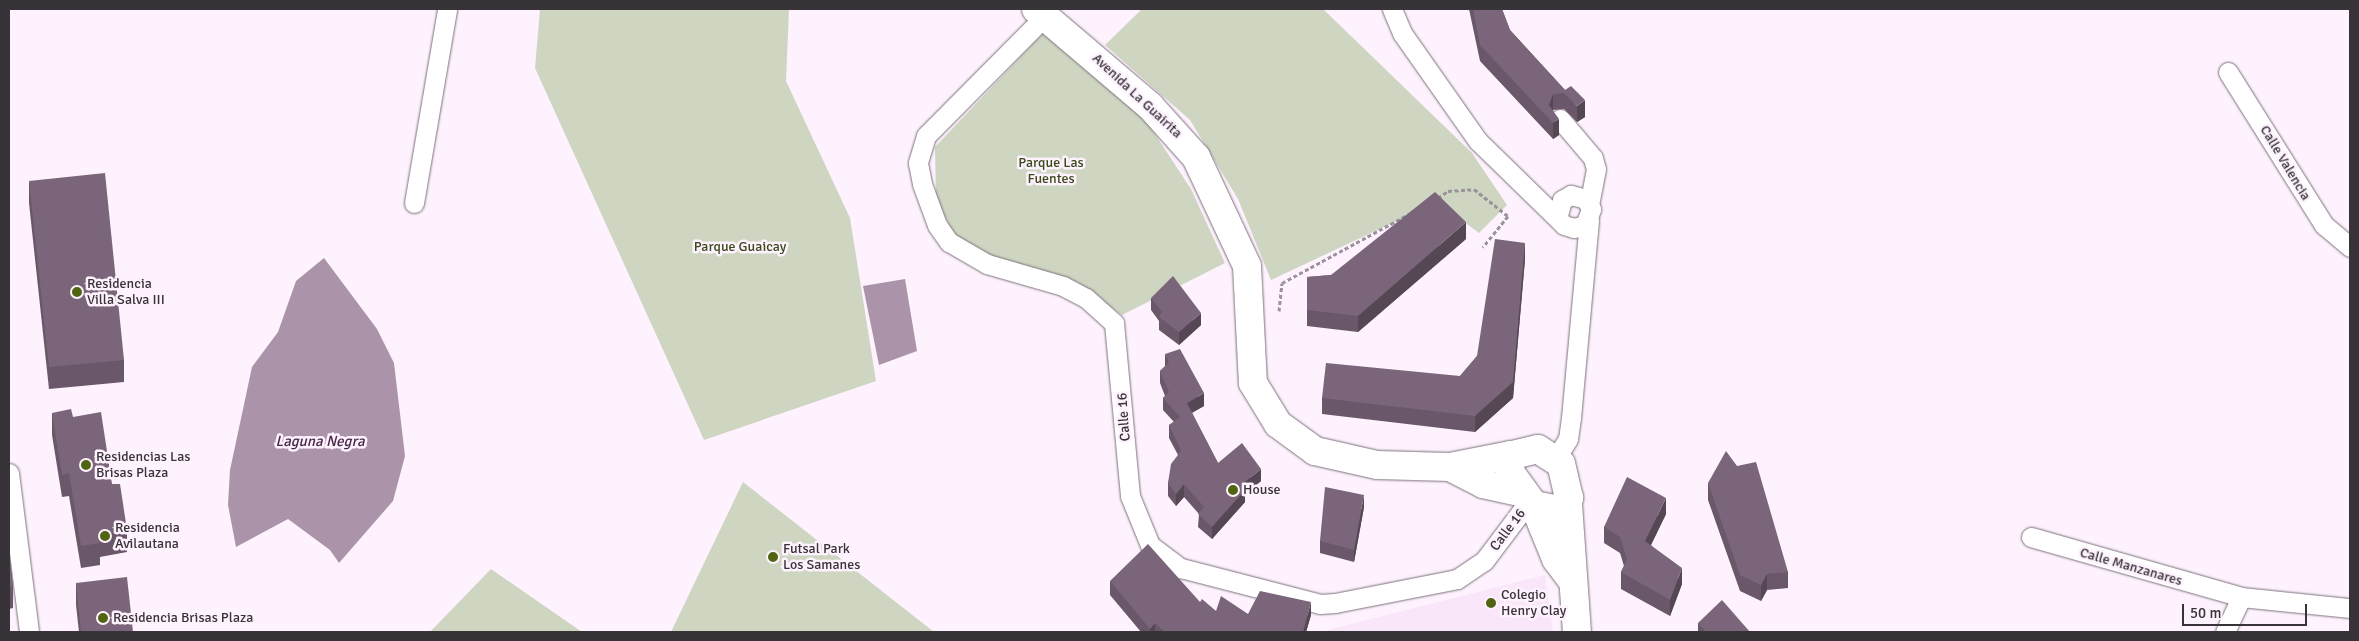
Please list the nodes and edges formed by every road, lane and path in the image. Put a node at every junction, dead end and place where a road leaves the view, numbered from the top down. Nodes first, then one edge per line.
1 (447, 9) edge
2 (1392, 9) edge
3 (1040, 13) edge
4 (2228, 72) dead end
5 (1560, 119) edge
6 (1587, 150) junction
7 (1572, 195) junction
8 (1433, 201) edge
9 (414, 203) dead end
10 (1418, 209) edge
11 (1589, 212) junction
12 (1561, 220) junction
13 (1483, 247) dead end
14 (2350, 247) edge
15 (1583, 272) junction
16 (1279, 311) dead end
17 (1511, 455) junction
18 (1556, 458) junction
19 (1450, 467) junction
20 (9, 473) edge
21 (1529, 499) junction
22 (1568, 504) junction
23 (2031, 537) dead end
24 (1572, 580) junction
25 (2240, 597) junction
26 (2350, 608) edge
27 (29, 632) edge
28 (1577, 632) edge
29 (2225, 632) edge

1 - 9 street
2 - 12 street
3 - 19 street, Avenida La Guairita
3 - 21 street, Calle 16
4 - 14 street, Calle Valencia
5 - 6 street
6 - 7 street
6 - 11 street
7 - 11 street
7 - 12 street
8 - 13 path
10 - 16 path
11 - 12 street
11 - 15 street
12 - 15 street
15 - 18 street
17 - 18 street, Avenida La Guairita
17 - 19 street, Avenida La Guairita
17 - 21 street
18 - 22 street
19 - 21 street, Avenida La Guairita
20 - 27 street
21 - 22 street, Avenida La Guairita
21 - 24 street
22 - 24 street
23 - 25 street, Calle Manzanares
24 - 28 street
25 - 26 street, Calle Manzanares
25 - 29 street

